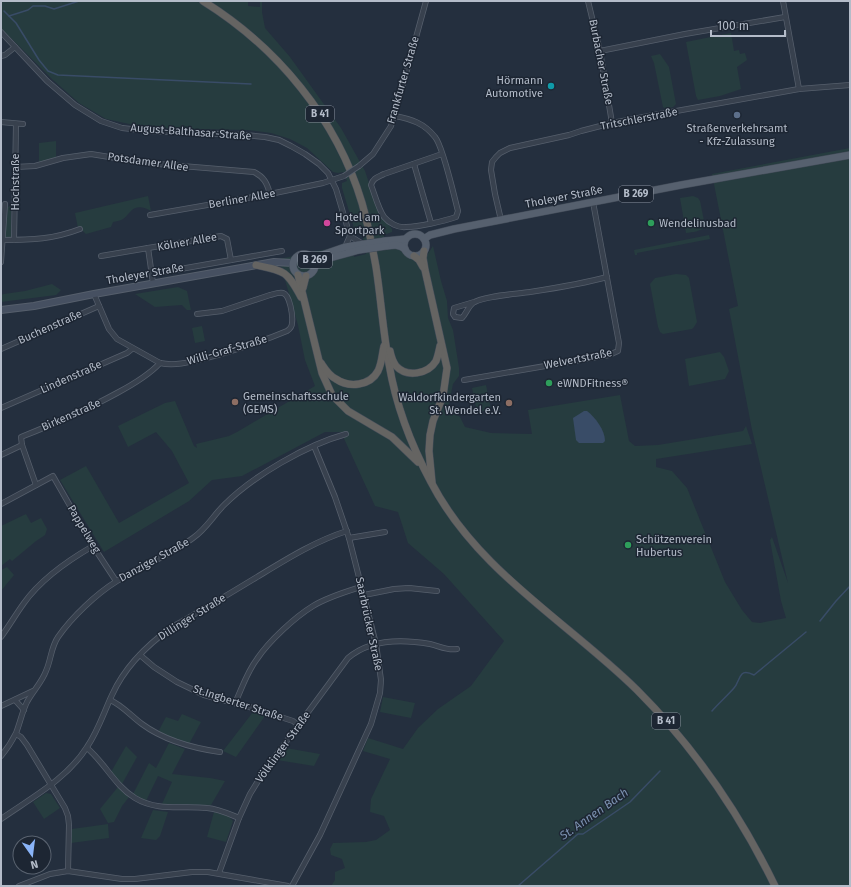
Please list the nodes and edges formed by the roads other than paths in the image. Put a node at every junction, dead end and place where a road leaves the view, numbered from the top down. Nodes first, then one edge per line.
1 (203, 1) edge
2 (426, 1) edge
3 (588, 1) edge
4 (783, 1) edge
5 (785, 17) junction
6 (1, 32) edge
7 (15, 47) junction
8 (600, 51) junction
9 (1, 56) edge
10 (850, 85) edge
11 (799, 89) junction
12 (395, 116) junction
13 (1, 122) edge
14 (612, 123) junction
15 (16, 124) junction
16 (23, 124) dead end
17 (442, 154) junction
18 (850, 155) edge
19 (414, 164) junction
20 (15, 167) junction
21 (332, 181) junction
22 (270, 194) junction
23 (593, 202) junction
24 (3, 203) edge
25 (14, 204) junction
26 (150, 215) dead end
27 (501, 220) junction
28 (431, 223) junction
29 (80, 229) dead end
30 (350, 236) junction
31 (406, 239) junction
32 (424, 239) junction
33 (3, 240) junction
34 (14, 240) junction
35 (385, 243) junction
36 (360, 246) junction
37 (345, 247) junction
38 (148, 248) junction
39 (404, 249) junction
40 (282, 251) dead end
41 (424, 251) junction
42 (100, 256) dead end
43 (312, 256) junction
44 (414, 256) junction
45 (231, 260) junction
46 (1, 262) edge
47 (293, 263) junction
48 (256, 265) junction
49 (316, 265) junction
50 (425, 270) junction
51 (152, 274) junction
52 (298, 275) junction
53 (306, 276) junction
54 (607, 277) junction
55 (153, 283) junction
56 (302, 290) junction
57 (94, 294) junction
58 (474, 302) junction
59 (305, 304) junction
60 (99, 306) junction
61 (1, 310) edge
62 (197, 314) dead end
63 (385, 338) junction
64 (441, 344) junction
65 (1, 349) edge
66 (132, 349) junction
67 (320, 362) junction
68 (160, 363) junction
69 (464, 380) dead end
70 (1, 408) edge
71 (346, 434) dead end
72 (22, 445) junction
73 (314, 446) junction
74 (1, 455) edge
75 (422, 466) junction
76 (36, 485) junction
77 (433, 487) junction
78 (1, 504) edge
79 (347, 531) junction
80 (385, 532) dead end
81 (349, 538) junction
82 (93, 546) junction
83 (116, 581) junction
84 (361, 587) junction
85 (437, 591) dead end
86 (364, 594) junction
87 (1, 637) edge
88 (376, 644) junction
89 (457, 649) dead end
90 (140, 654) junction
91 (33, 691) junction
92 (15, 700) junction
93 (110, 700) junction
94 (235, 703) junction
95 (1, 706) edge
96 (24, 710) junction
97 (298, 725) junction
98 (16, 734) junction
99 (87, 748) junction
100 (220, 752) dead end
101 (1, 756) edge
102 (51, 785) junction
103 (239, 818) junction
104 (1, 819) edge
105 (68, 871) junction
106 (219, 873) junction
107 (19, 886) edge
108 (288, 886) edge
109 (292, 886) edge
110 (775, 886) edge

1 - 63 highway, B 41
2 - 12 street, Frankfurter Straße
3 - 8 street, Burbacher Straße
4 - 5 street
5 - 8 street
5 - 11 street
6 - 7 street, August-Balthasar-Straße
7 - 9 street
7 - 21 street, August-Balthasar-Straße
8 - 14 street, Burbacher Straße
10 - 11 street, Tritschlerstraße
11 - 14 street, Tritschlerstraße
12 - 17 street
12 - 21 street, Frankfurter Straße, bridge
13 - 15 street
14 - 27 street, Tritschlerstraße
15 - 16 street
15 - 20 street, Hochstraße
17 - 19 street
17 - 28 street
18 - 23 main road, Tholeyer Straße / B 269
19 - 28 street
19 - 28 street
20 - 22 street, Potsdamer Allee
20 - 25 street, Hochstraße
21 - 22 street, Berliner Allee
21 - 30 street, August-Balthasar-Straße
22 - 26 street, Berliner Allee
23 - 27 main road, Tholeyer Straße / B 269
23 - 54 street, Welvertstraße
24 - 25 street
24 - 33 street, Hochstraße
25 - 34 street, Hochstraße
27 - 32 main road, Tholeyer Straße / B 269
29 - 34 street
30 - 36 street
30 - 37 street
31 - 32 main road, B 269
31 - 35 main road, B 269
31 - 39 main road
32 - 41 main road
33 - 34 street
33 - 46 street, Hochstraße
35 - 36 main road, B 269, bridge
35 - 39 main road, B 269
36 - 37 main road, B 269
36 - 49 main road, B 269
37 - 43 main road, B 269
38 - 42 street, Kölner Allee
38 - 45 street, Kölner Allee
38 - 51 street, Kölner Allee
39 - 44 main road, B 269
40 - 45 street
41 - 44 main road
41 - 50 highway
43 - 47 main road, B 269
43 - 49 main road, B 269
44 - 50 highway
45 - 51 street
47 - 48 main road, Tholeyer Straße
47 - 52 main road, B 269
48 - 55 main road, Tholeyer Straße
48 - 59 highway
49 - 53 main road, B 269
50 - 64 highway
51 - 55 street, Kölner Allee
52 - 53 main road, B 269
52 - 56 highway
53 - 56 highway
54 - 58 street
54 - 69 street, Welvertstraße
55 - 57 main road, Tholeyer Straße
56 - 59 highway
57 - 60 street, Willi-Graf-Straße
57 - 61 main road, Tholeyer Straße
58 - 58 street
59 - 67 highway
60 - 65 street, Buchenstraße
60 - 66 street, Willi-Graf-Straße
62 - 68 street, Willi-Graf-Straße
63 - 64 highway
63 - 67 highway
63 - 75 highway, B 41
64 - 77 highway
66 - 68 street, Willi-Graf-Straße
66 - 70 street, Lindenstraße
67 - 75 highway
68 - 72 street, Birkenstraße
71 - 73 street, Danziger Straße
72 - 74 street
72 - 76 street
73 - 79 street, Saarbrücker Straße
73 - 83 street, Danziger Straße
75 - 77 highway, B 41
76 - 78 street
76 - 82 street, Pappelweg
77 - 110 highway, B 41
79 - 81 street, Saarbrücker Straße
79 - 90 street, Dillinger Straße
80 - 81 street
81 - 84 street, Saarbrücker Straße
82 - 83 street, Pappelweg
82 - 87 street
83 - 91 street, Danziger Straße
84 - 86 street, Saarbrücker Straße
84 - 94 street
85 - 86 street
86 - 88 street, Saarbrücker Straße
88 - 89 street, Völklinger Straße
88 - 97 street, Völklinger Straße
88 - 109 street, Saarbrücker Straße
90 - 93 street, Dillinger Straße
90 - 94 street, St.Ingberter Straße
91 - 92 street
91 - 96 street, Danziger Straße
92 - 95 street
92 - 96 street
93 - 99 street, Dillinger Straße
93 - 100 street
94 - 97 street, St.Ingberter Straße
96 - 98 street, Danziger Straße
97 - 103 street, Völklinger Straße
98 - 101 street, Danziger Straße
98 - 102 street
99 - 102 street, Dillinger Straße
99 - 103 street
102 - 104 street, Dillinger Straße
102 - 105 street
103 - 106 street, Völklinger Straße
105 - 106 street
105 - 107 street
106 - 108 street

